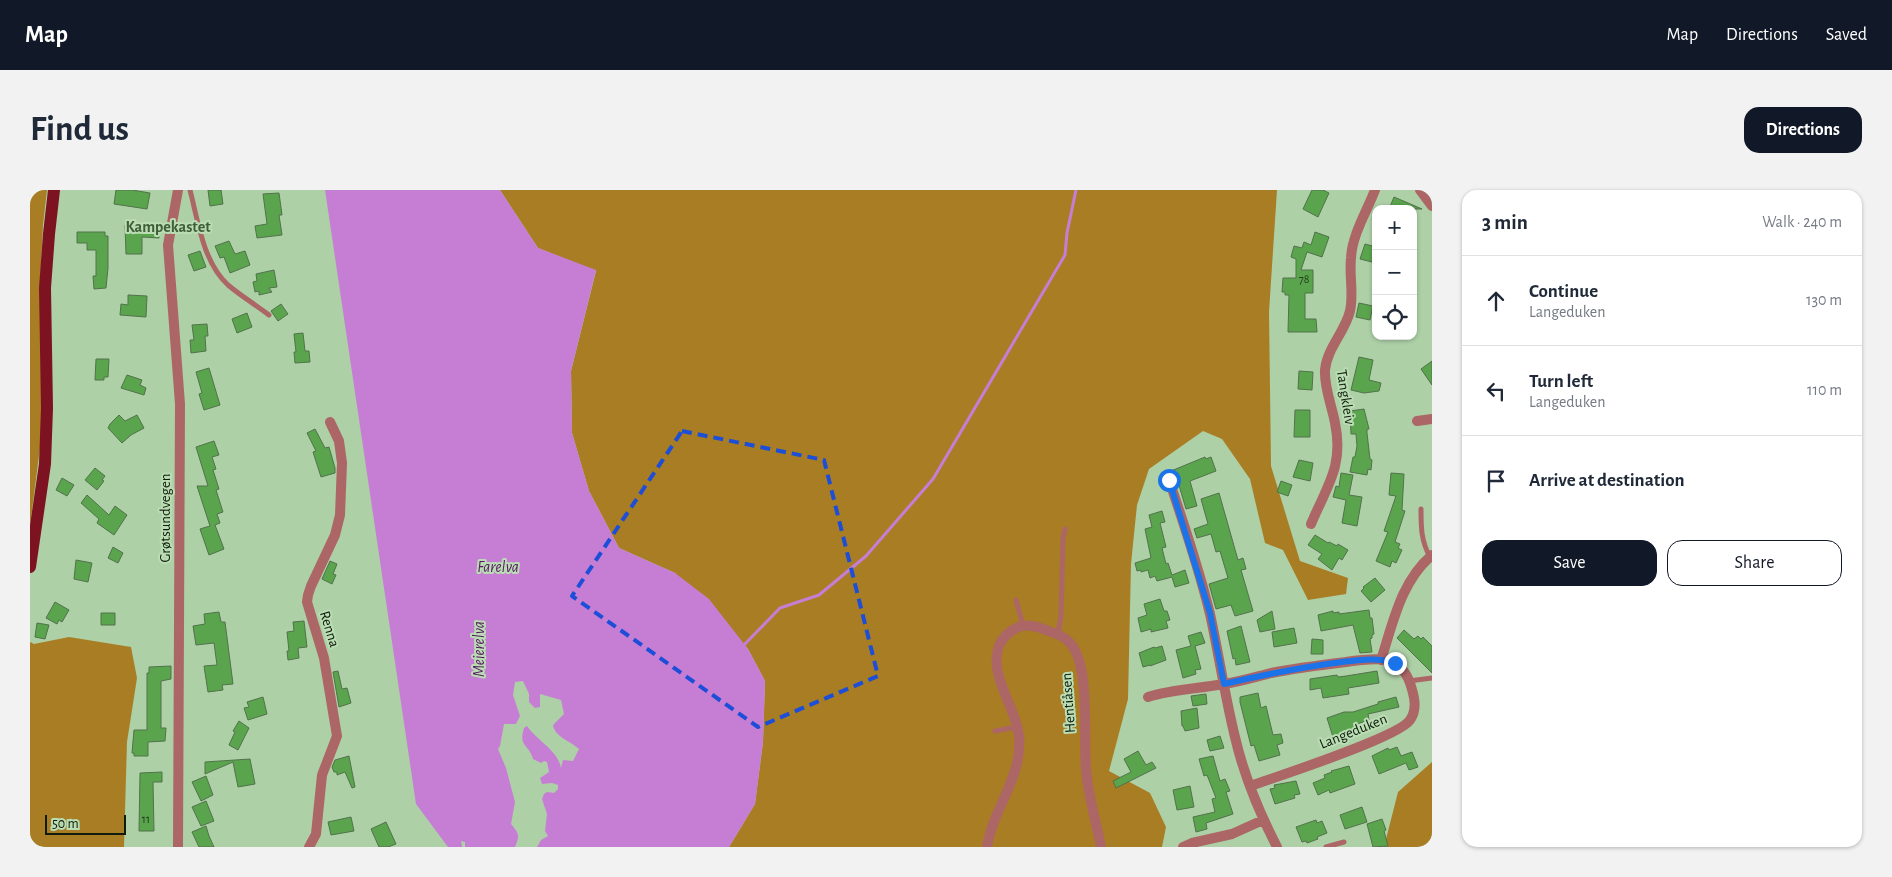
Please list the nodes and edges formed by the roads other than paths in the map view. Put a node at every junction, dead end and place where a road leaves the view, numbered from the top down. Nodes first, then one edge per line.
1 (54, 190) edge
2 (178, 190) edge
3 (190, 190) edge
4 (1376, 190) edge
5 (1420, 190) edge
6 (1432, 206) edge
7 (269, 315) dead end
8 (1432, 419) edge
9 (1417, 421) dead end
10 (330, 422) dead end
11 (1169, 480) dead end
12 (1421, 509) dead end
13 (1311, 524) dead end
14 (1065, 529) dead end
15 (1431, 556) edge
16 (30, 567) edge
17 (1016, 600) dead end
18 (1023, 626) junction
19 (1058, 634) junction
20 (1381, 660) junction
21 (1432, 678) edge
22 (1409, 681) junction
23 (1224, 684) junction
24 (1148, 698) dead end
25 (1018, 727) junction
26 (995, 731) dead end
27 (1250, 786) junction
28 (1263, 820) junction
29 (1344, 842) dead end
30 (178, 847) edge
31 (308, 847) edge
32 (986, 847) edge
33 (1101, 847) edge
34 (1183, 847) edge
35 (1277, 847) edge
36 (1326, 847) edge

1 - 16 main road
2 - 30 street, Grøtsundvegen
3 - 7 lane
4 - 13 street, Tangkleiv
5 - 6 street
8 - 9 street
10 - 31 street, Renna
11 - 23 street
12 - 15 lane
14 - 19 lane
15 - 20 street
17 - 18 lane
18 - 19 street, Hentiåsen
18 - 25 street
19 - 33 street, Hentiåsen
20 - 22 street, Langeduken
20 - 23 street
21 - 22 lane
22 - 27 street, Langeduken
23 - 24 street
23 - 27 street
25 - 26 lane
25 - 32 street
27 - 28 street
28 - 34 street
28 - 35 street
29 - 36 lane

